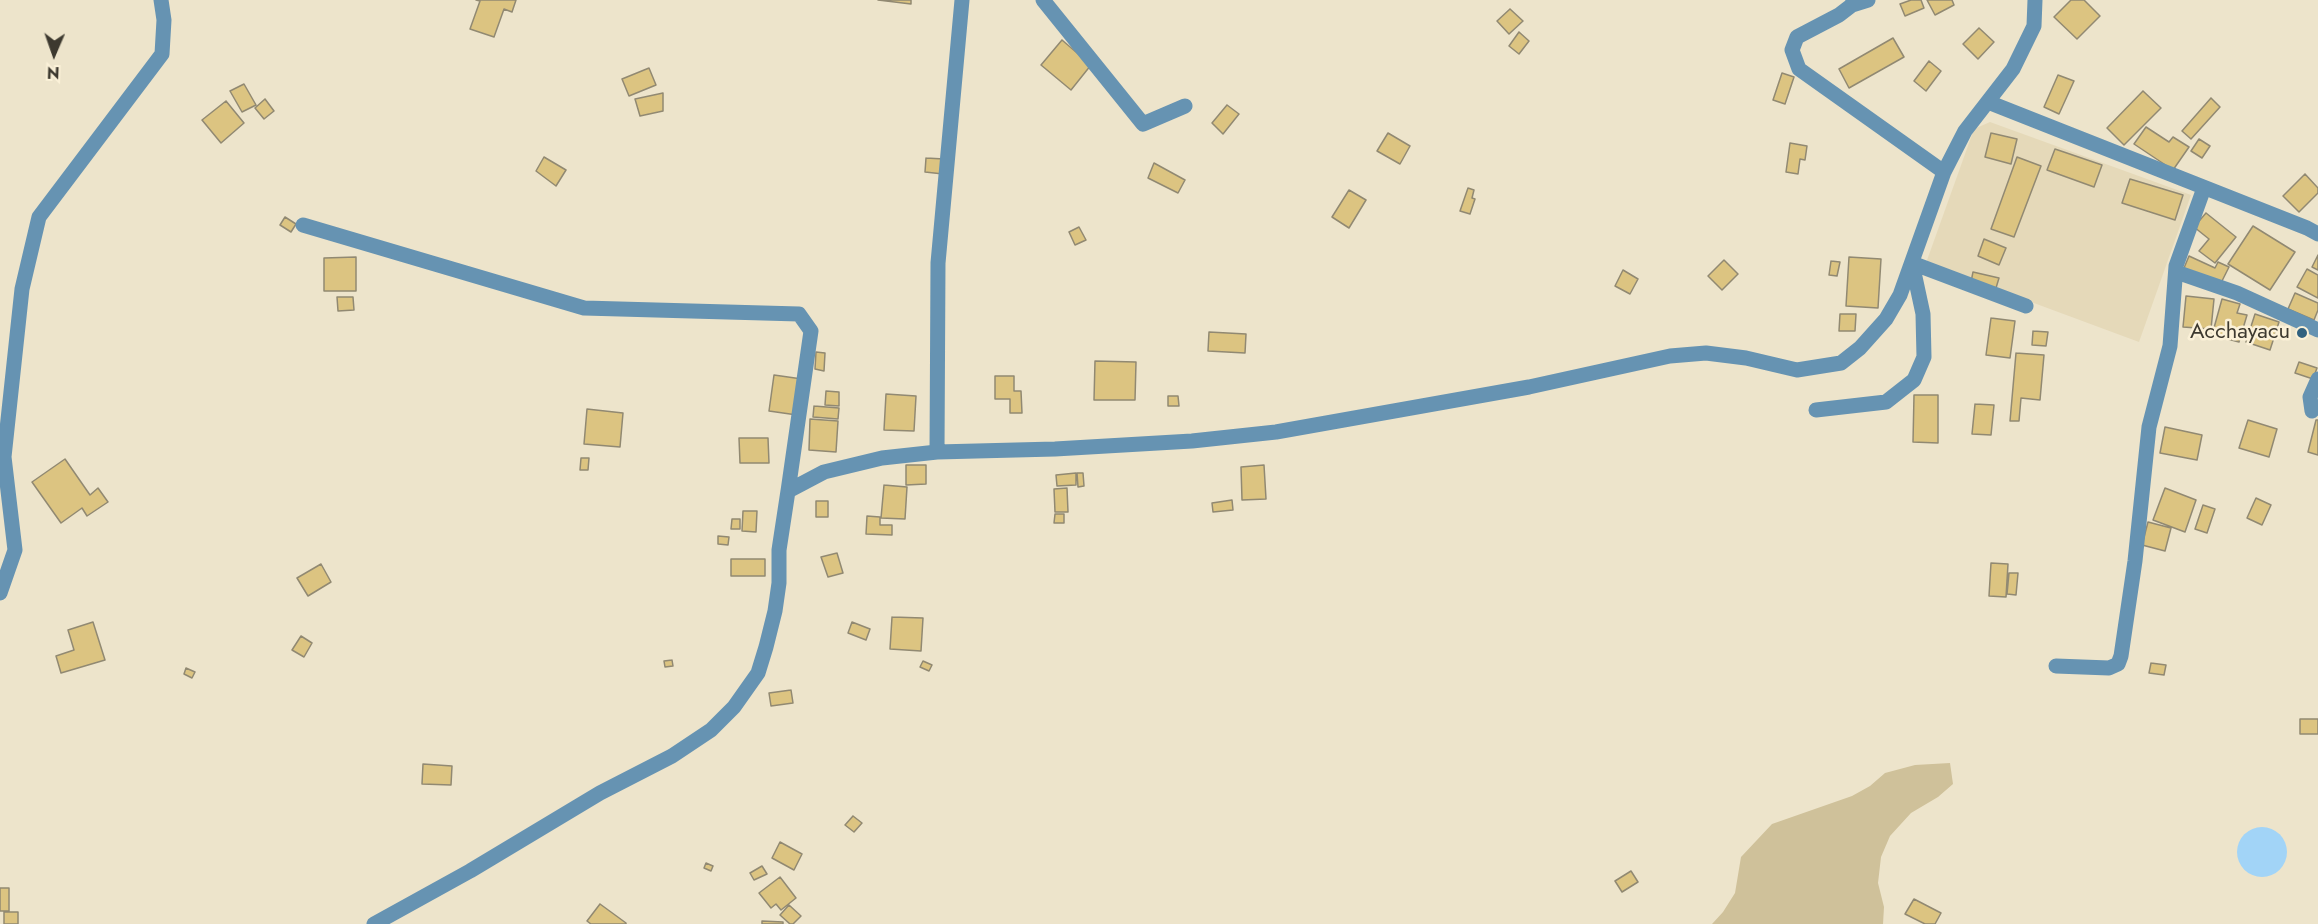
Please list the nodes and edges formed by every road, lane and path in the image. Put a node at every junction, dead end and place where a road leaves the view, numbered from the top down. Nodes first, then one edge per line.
1 (161, 0) edge
2 (962, 0) edge
3 (1043, 0) edge
4 (1868, 0) edge
5 (2035, 0) edge
6 (1852, 3) edge
7 (1988, 102) junction
8 (1185, 106) dead end
9 (1944, 172) junction
10 (2204, 188) junction
11 (303, 225) dead end
12 (2318, 234) edge
13 (1912, 263) junction
14 (2182, 274) dead end
15 (2026, 306) dead end
16 (2318, 330) edge
17 (2318, 379) edge
18 (1816, 410) dead end
19 (2312, 411) dead end
20 (937, 452) junction
21 (788, 491) junction
22 (0, 592) edge
23 (2056, 666) dead end
24 (374, 924) edge

1 - 22 street
2 - 20 street
3 - 8 street
4 - 6 street
5 - 7 street
6 - 9 street
7 - 9 street
7 - 10 street
9 - 13 street
10 - 12 street
10 - 23 street
11 - 21 street
13 - 15 street
13 - 18 street
13 - 20 street
14 - 16 street
17 - 19 street
20 - 21 street
21 - 24 street

